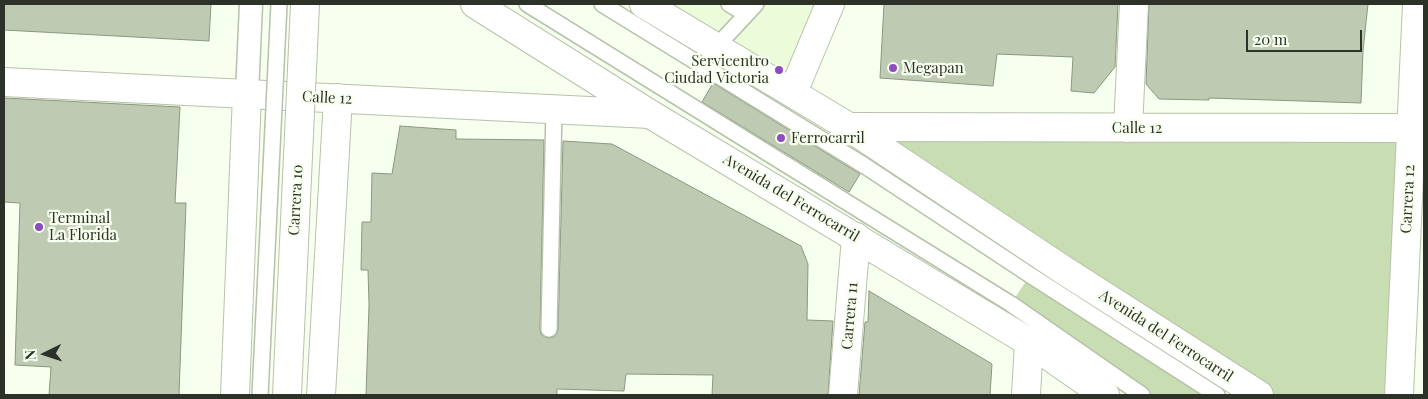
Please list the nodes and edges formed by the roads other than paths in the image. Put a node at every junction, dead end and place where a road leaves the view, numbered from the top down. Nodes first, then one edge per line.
1 (251, 4) edge
2 (279, 4) edge
3 (305, 4) edge
4 (475, 4) edge
5 (527, 4) edge
6 (602, 4) edge
7 (644, 4) edge
8 (729, 4) edge
9 (830, 4) edge
10 (1134, 4) edge
11 (1417, 4) edge
12 (751, 9) edge
13 (716, 47) junction
14 (4, 82) edge
15 (793, 92) junction
16 (247, 94) junction
17 (338, 98) junction
18 (554, 109) junction
19 (650, 114) junction
20 (849, 127) junction
21 (1128, 128) junction
22 (1418, 128) edge
23 (856, 237) junction
24 (549, 330) dead end
25 (1029, 342) junction
26 (235, 395) edge
27 (260, 395) edge
28 (288, 395) edge
29 (321, 395) edge
30 (843, 395) edge
31 (1026, 395) edge
32 (1105, 395) edge
33 (1142, 395) edge
34 (1217, 395) edge
35 (1259, 395) edge
36 (1399, 395) edge

1 - 16 street
2 - 27 lane, bridge
3 - 28 street, Carrera 10, bridge
4 - 19 street, Avenida del Ferrocarril
5 - 33 lane
6 - 34 lane
7 - 13 street, Avenida del Ferrocarril
8 - 12 lane
9 - 15 street
10 - 21 street
11 - 22 street, Carrera 12
12 - 13 lane
13 - 15 street, Avenida del Ferrocarril
14 - 16 street, Calle 12
15 - 20 street, Avenida del Ferrocarril
16 - 17 street, Calle 12
16 - 26 street
17 - 18 street, Calle 12
17 - 29 street
18 - 19 street, Calle 12
18 - 24 lane
19 - 23 street, Avenida del Ferrocarril
20 - 21 street, Calle 12
20 - 35 street, Avenida del Ferrocarril
21 - 22 street, Calle 12
22 - 36 street, Carrera 12
23 - 25 street, Avenida del Ferrocarril
23 - 30 street, Carrera 11
25 - 31 street
25 - 32 street, Avenida del Ferrocarril

